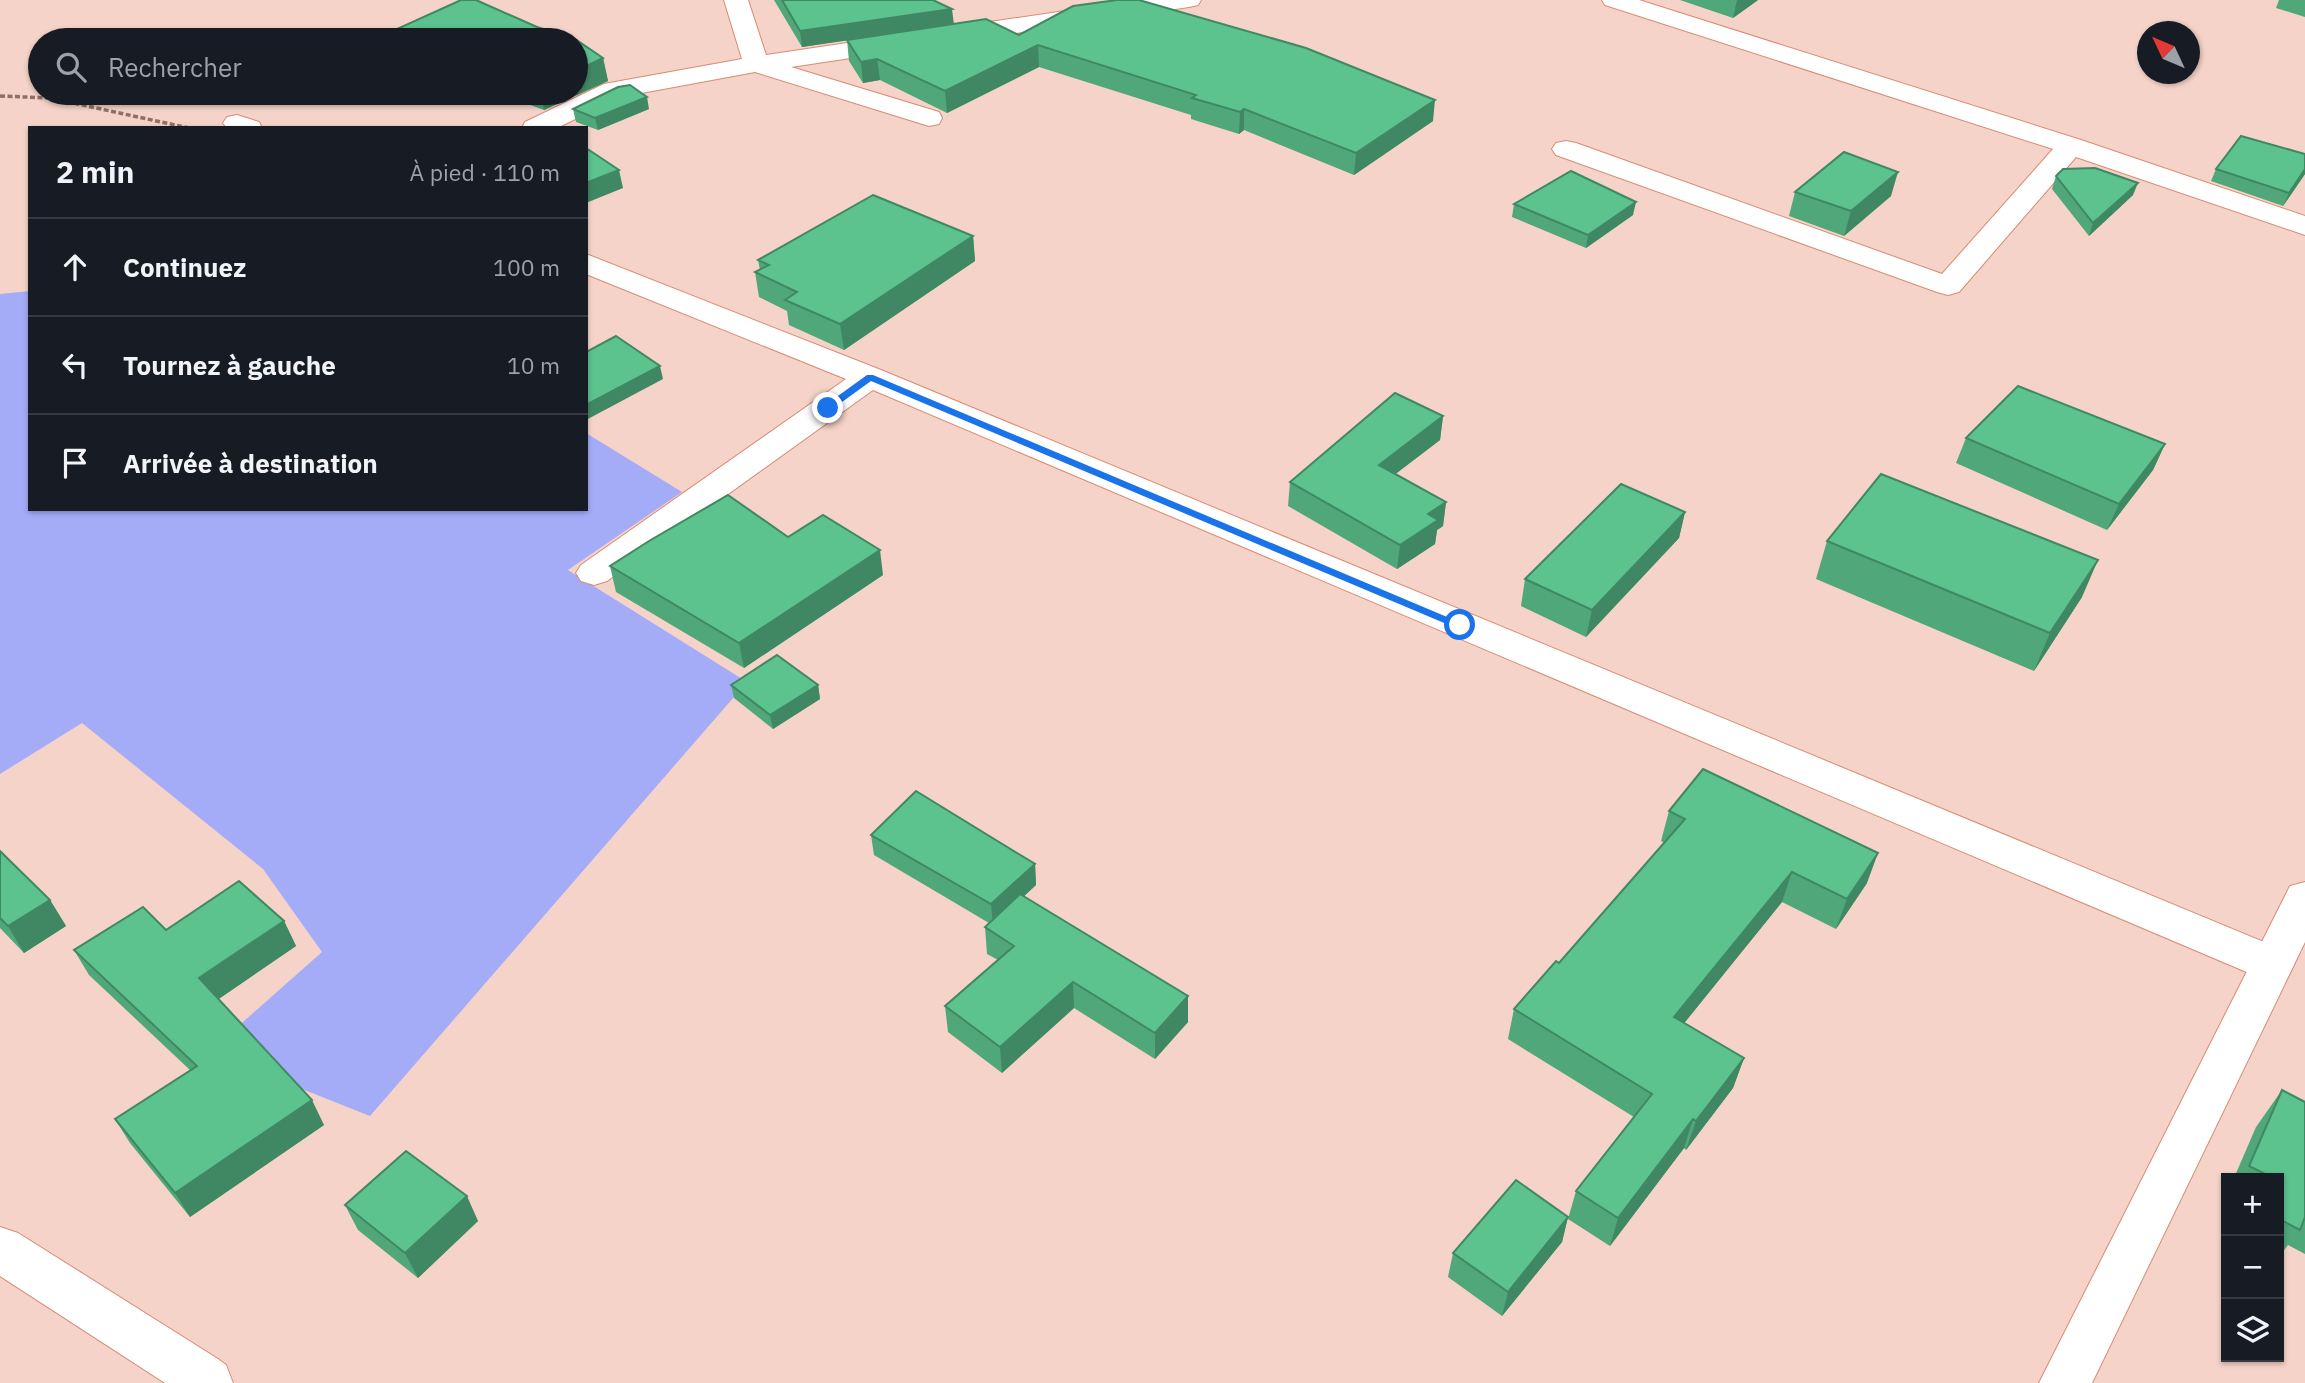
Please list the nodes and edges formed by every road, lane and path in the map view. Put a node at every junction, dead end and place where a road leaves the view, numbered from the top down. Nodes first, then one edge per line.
1 (736, 0) edge
2 (1614, 0) edge
3 (1194, 9) edge
4 (756, 64) junction
5 (0, 96) edge
6 (28, 97) edge
7 (588, 102) edge
8 (82, 105) edge
9 (582, 105) edge
10 (929, 118) dead end
11 (180, 126) edge
12 (539, 126) edge
13 (2071, 146) junction
14 (1566, 149) dead end
15 (2305, 226) edge
16 (588, 264) edge
17 (870, 377) junction
18 (594, 573) dead end
19 (2305, 898) edge
20 (2272, 964) junction
21 (0, 1249) edge
22 (207, 1383) edge
23 (2065, 1383) edge

1 - 4 street
2 - 13 street
3 - 4 street
4 - 7 street
4 - 10 street
5 - 6 path
8 - 11 path
9 - 12 street
13 - 14 street
13 - 15 street
16 - 17 street
17 - 18 street
17 - 20 street
19 - 20 street
20 - 23 street
21 - 22 street

